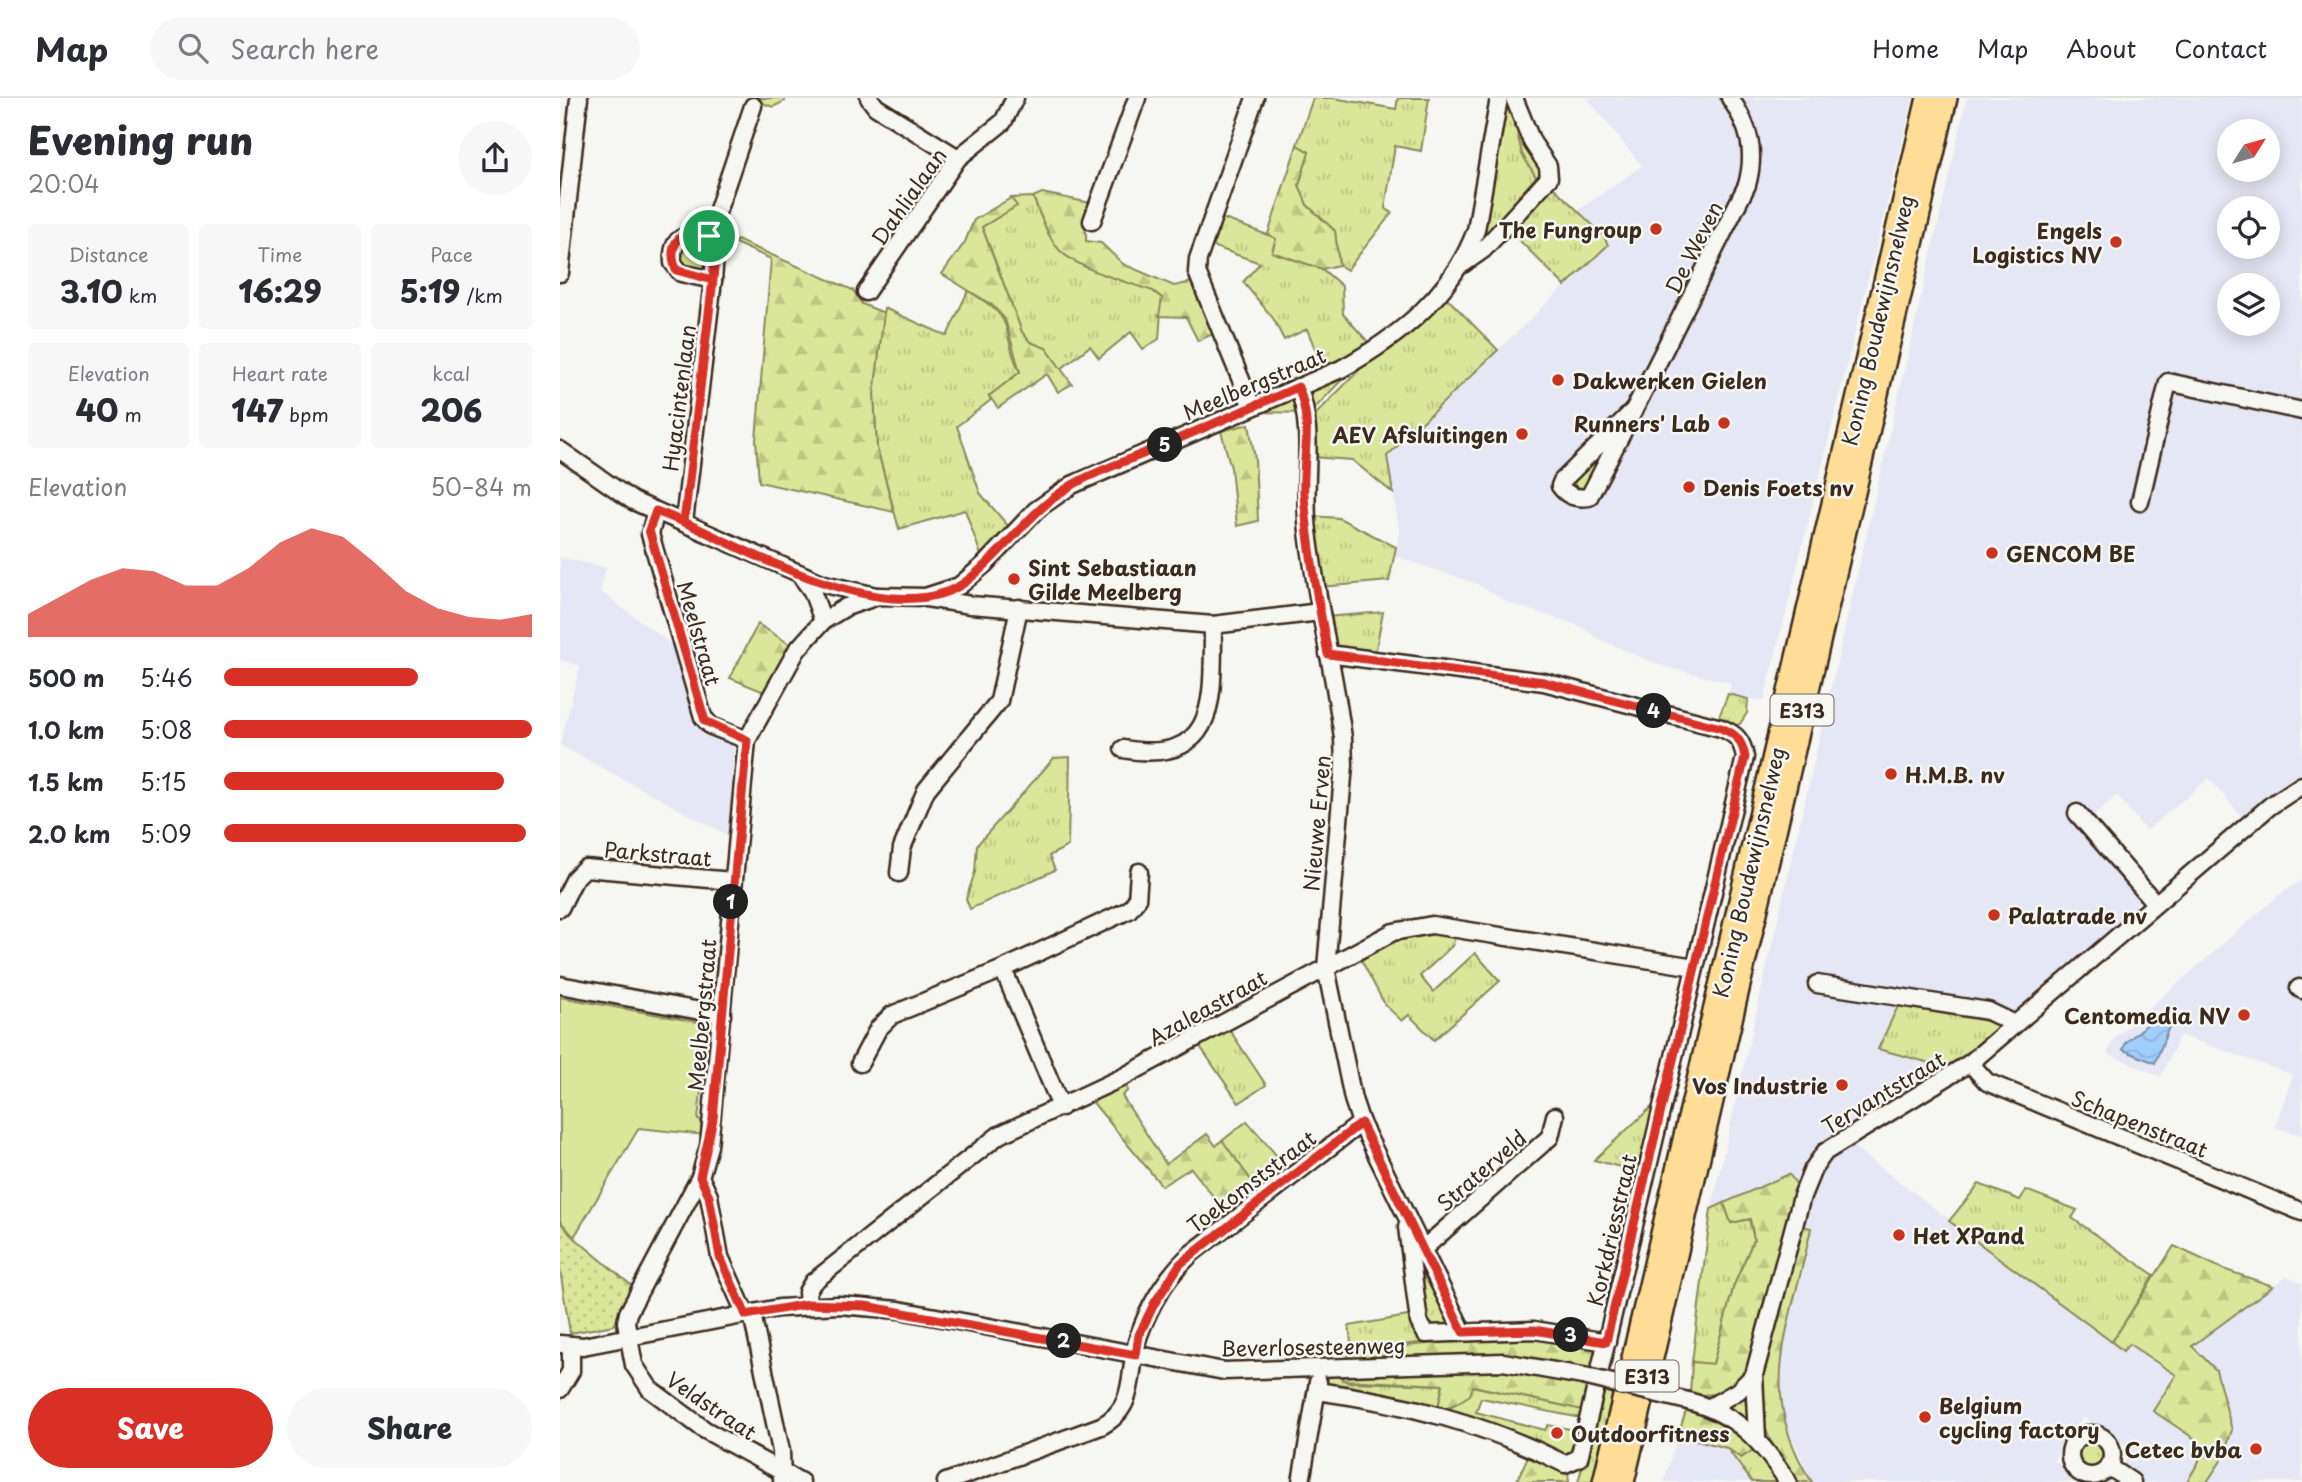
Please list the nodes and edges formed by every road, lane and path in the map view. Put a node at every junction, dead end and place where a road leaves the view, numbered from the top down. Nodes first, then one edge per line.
1 (579, 98) edge
2 (869, 98) edge
3 (1015, 98) edge
4 (1137, 98) edge
5 (1255, 98) edge
6 (1499, 98) edge
7 (1514, 98) edge
8 (1730, 98) edge
9 (1929, 98) edge
10 (1945, 98) edge
11 (750, 103) edge
12 (958, 158) junction
13 (566, 166) edge
14 (1092, 221) dead end
15 (709, 236) junction
16 (1461, 265) junction
17 (560, 273) edge
18 (713, 280) junction
19 (866, 292) dead end
20 (1298, 387) junction
21 (1252, 407) junction
22 (1634, 410) junction
23 (2302, 411) edge
24 (560, 450) edge
25 (2140, 502) dead end
26 (656, 511) junction
27 (684, 522) junction
28 (799, 573) junction
29 (964, 583) junction
30 (824, 584) junction
31 (878, 596) junction
32 (925, 597) junction
33 (971, 606) junction
34 (988, 606) junction
35 (1019, 608) junction
36 (1320, 612) junction
37 (830, 617) junction
38 (1213, 625) junction
39 (1328, 654) junction
40 (747, 740) junction
41 (1123, 749) dead end
42 (2302, 785) edge
43 (2077, 813) dead end
44 (1139, 872) dead end
45 (899, 873) dead end
46 (732, 881) junction
47 (2155, 903) junction
48 (560, 908) edge
49 (1695, 967) junction
50 (1326, 968) junction
51 (1003, 969) junction
52 (1817, 984) dead end
53 (560, 985) edge
54 (722, 1015) junction
55 (2015, 1024) junction
56 (860, 1063) dead end
57 (1970, 1063) junction
58 (1061, 1107) junction
59 (1555, 1116) dead end
60 (1361, 1123) junction
61 (700, 1177) junction
62 (1406, 1211) junction
63 (2302, 1212) edge
64 (1423, 1249) junction
65 (808, 1304) junction
66 (749, 1315) junction
67 (1463, 1332) junction
68 (629, 1337) junction
69 (1606, 1342) junction
70 (565, 1344) edge
71 (1136, 1355) junction
72 (1315, 1370) junction
73 (1754, 1375) junction
74 (560, 1389) edge
75 (1317, 1391) junction
76 (1710, 1407) junction
77 (1757, 1438) junction
78 (2108, 1466) dead end
79 (782, 1477) edge
80 (801, 1482) edge
81 (946, 1482) edge
82 (1301, 1482) edge
83 (1605, 1482) edge
84 (1622, 1482) edge
85 (1788, 1482) edge
86 (2132, 1482) edge

1 - 13 street
2 - 12 street
3 - 12 street, Dahlialaan
4 - 14 street
5 - 21 street
6 - 16 street, Meelbergstraat
7 - 16 street, Meelbergstraat
8 - 22 street, De Weven
9 - 83 highway, Koning Boudewijnsnelweg / E313
10 - 84 highway, Koning Boudewijnsnelweg / E313
11 - 15 street, Hyacintenlaan
12 - 19 street, Dahlialaan
13 - 17 street
15 - 18 street, Hyacintenlaan
15 - 18 street
16 - 20 street, Meelbergstraat
18 - 27 street, Hyacintenlaan
20 - 21 street, Meelbergstraat
20 - 36 street, Nieuwe Erven
21 - 29 street, Meelbergstraat
22 - 22 street, De Weven
23 - 25 street
24 - 26 street
26 - 27 street
26 - 40 street, Meelstraat
27 - 28 street
28 - 30 street
28 - 37 street
29 - 32 street, Meelbergstraat
29 - 33 street
29 - 34 street
30 - 31 street
30 - 37 street
31 - 32 street, Meelbergstraat
31 - 37 street, Meelbergstraat
32 - 33 street
33 - 34 street
34 - 35 street
35 - 38 street
35 - 45 street
36 - 38 street
36 - 39 street, Nieuwe Erven
37 - 40 street, Meelbergstraat
38 - 41 street
39 - 49 street, Korkdriesstraat
39 - 50 street, Nieuwe Erven
40 - 46 street, Meelbergstraat
42 - 47 street, Tervantstraat
43 - 47 street
44 - 51 street
46 - 48 street, Parkstraat
46 - 54 street, Meelbergstraat
47 - 55 street, Tervantstraat
49 - 50 street, Azaleastraat
49 - 69 street, Korkdriesstraat
50 - 58 street, Azaleastraat
50 - 60 street, Nieuwe Erven
51 - 56 street
51 - 58 street
52 - 55 street
53 - 54 street
54 - 61 street, Meelbergstraat
55 - 57 street, Tervantstraat
57 - 63 street, Schapenstraat
57 - 73 street, Tervantstraat
58 - 65 street, Azaleastraat
59 - 64 street, Straterveld
60 - 62 street, Nieuwe Erven
60 - 71 street, Toekomststraat
61 - 66 street
61 - 68 street, Meelbergstraat
62 - 64 street, Nieuwe Erven
62 - 67 street, Nieuwe Erven
64 - 67 street, Nieuwe Erven
65 - 66 street, Beverlosesteenweg
65 - 71 street, Beverlosesteenweg
66 - 68 street, Beverlosesteenweg
66 - 79 street
67 - 69 street, Nieuwe Erven
68 - 70 street, Beverlosesteenweg
68 - 79 street, Veldstraat
69 - 75 street, Korkdriesstraat
70 - 74 street
71 - 72 street, Beverlosesteenweg
71 - 81 street, Toekomststraat
72 - 75 street
72 - 76 street, Beverlosesteenweg, bridge
73 - 76 street
73 - 77 street, Tervantstraat
75 - 82 street
76 - 77 street, Beverlosesteenweg
77 - 85 street, Beverlosesteenweg
78 - 86 street
79 - 80 street, Veldstraat

